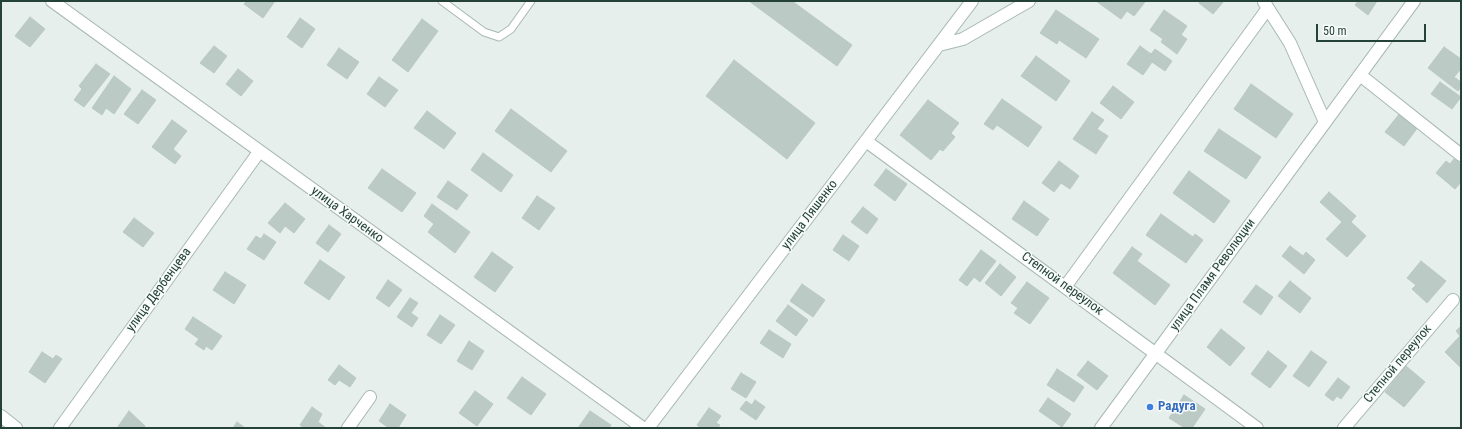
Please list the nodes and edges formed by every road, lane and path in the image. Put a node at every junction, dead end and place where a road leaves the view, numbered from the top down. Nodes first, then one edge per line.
1 (52, 1) edge
2 (442, 1) edge
3 (531, 1) edge
4 (972, 1) edge
5 (1029, 1) edge
6 (1414, 1) edge
7 (1265, 4) edge
8 (939, 45) junction
9 (1360, 75) junction
10 (1325, 122) junction
11 (866, 141) junction
12 (259, 152) junction
13 (1461, 154) edge
14 (1065, 286) junction
15 (1453, 300) dead end
16 (1156, 353) junction
17 (370, 397) dead end
18 (1, 416) edge
19 (16, 428) edge
20 (60, 428) edge
21 (348, 428) edge
22 (643, 428) edge
23 (648, 428) edge
24 (1101, 428) edge
25 (1257, 428) edge
26 (1344, 428) edge

1 - 12 street, улица Харченко
2 - 3 lane
4 - 8 street, улица Ляшенко
5 - 8 street
6 - 9 street, улица Пламя Революции
7 - 10 street
7 - 14 street
8 - 11 street, улица Ляшенко
9 - 10 street, улица Пламя Революции
9 - 13 street
10 - 16 street, улица Пламя Революции
11 - 14 street, Степной переулок
11 - 23 street, улица Ляшенко
12 - 20 street, улица Дербенцева
12 - 22 street, улица Харченко
14 - 16 street, Степной переулок
15 - 26 street, Степной переулок
16 - 24 street, улица Пламя Революции
16 - 25 street, Степной переулок
17 - 21 street
18 - 19 street

